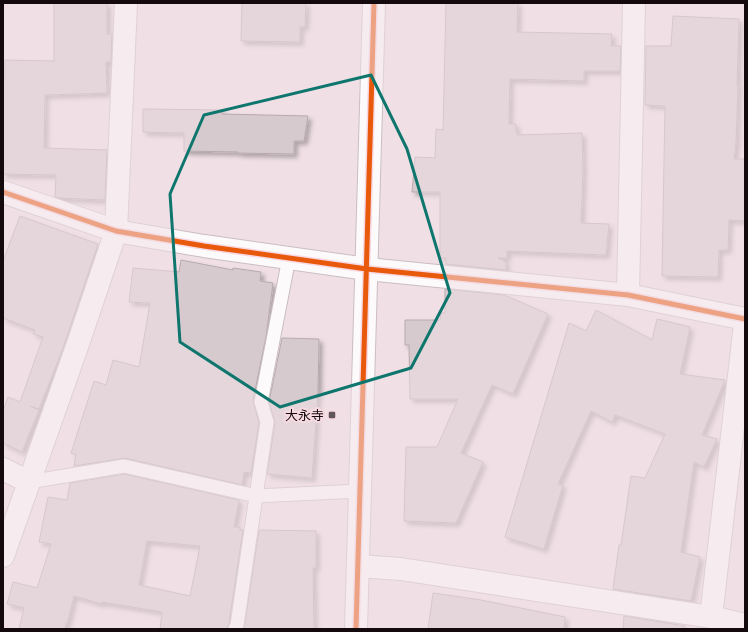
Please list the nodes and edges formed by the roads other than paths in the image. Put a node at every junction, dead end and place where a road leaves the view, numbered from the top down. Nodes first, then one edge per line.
1 (126, 3) edge
2 (374, 3) edge
3 (634, 3) edge
4 (3, 192) edge
5 (116, 231) junction
6 (288, 258) junction
7 (367, 269) junction
8 (628, 294) junction
9 (745, 319) edge
10 (745, 324) edge
11 (3, 469) edge
12 (29, 482) junction
13 (360, 491) junction
14 (256, 496) junction
15 (3, 556) edge
16 (358, 566) junction
17 (711, 617) junction
18 (745, 625) edge
19 (235, 629) edge
20 (356, 629) edge

1 - 5 street
2 - 7 street
3 - 8 street
4 - 5 street
5 - 6 street
5 - 12 street
6 - 7 street
6 - 14 lane
7 - 8 street
7 - 13 street
8 - 9 street
10 - 17 street
11 - 12 street
12 - 14 lane
12 - 15 street
13 - 14 lane
13 - 16 street
14 - 19 lane
16 - 17 street
16 - 20 street
17 - 18 street

